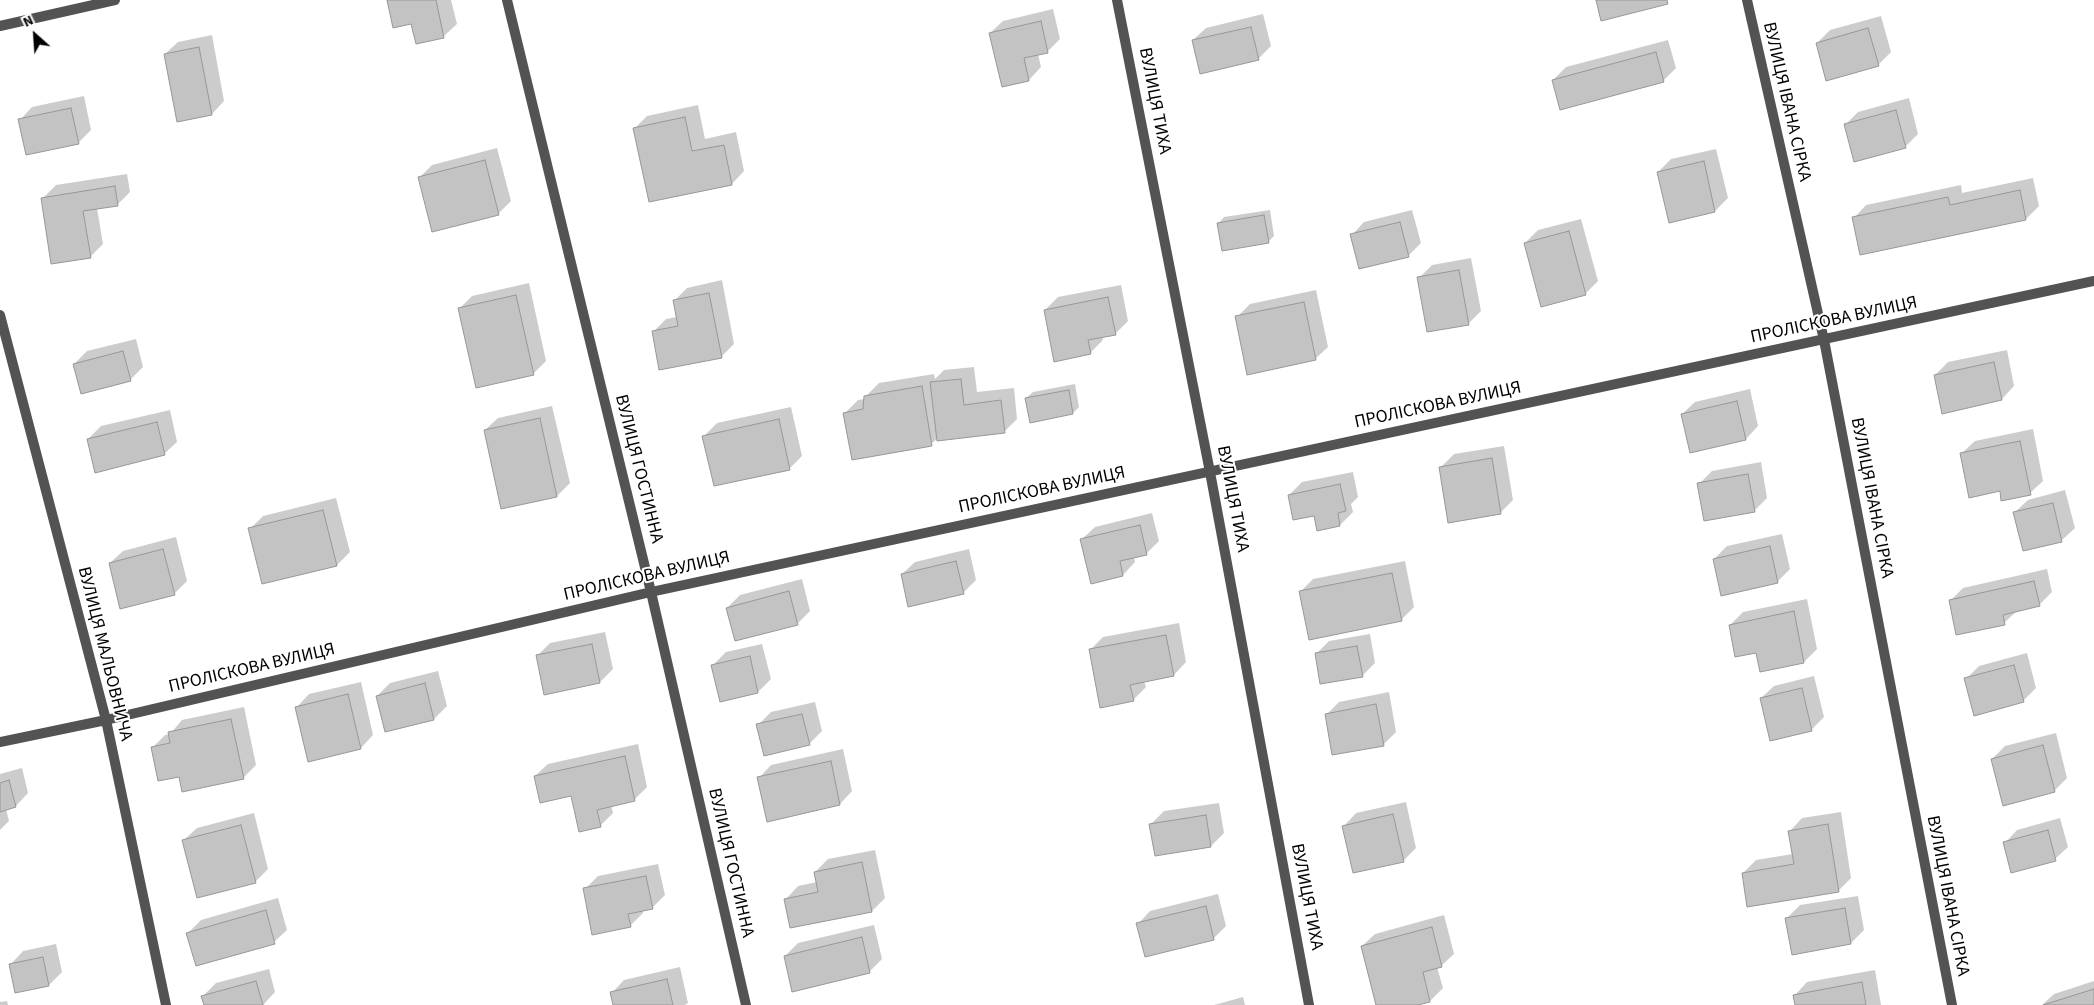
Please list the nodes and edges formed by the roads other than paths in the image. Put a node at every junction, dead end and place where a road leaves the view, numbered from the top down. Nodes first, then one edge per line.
1 (115, 0) edge
2 (507, 0) edge
3 (1117, 0) edge
4 (1747, 0) edge
5 (0, 26) edge
6 (2094, 281) edge
7 (0, 315) edge
8 (1824, 340) junction
9 (1210, 472) junction
10 (651, 592) junction
11 (106, 720) junction
12 (0, 742) edge
13 (166, 1005) edge
14 (746, 1005) edge
15 (1309, 1005) edge
16 (1952, 1005) edge

1 - 5 street
2 - 10 street, ВУЛИЦЯ ГОСТИННА
3 - 9 street, ВУЛИЦЯ ТИХА
4 - 8 street, ВУЛИЦЯ ІВАНА СІРКА
6 - 8 street, ПРОЛІСКОВА ВУЛИЦЯ
7 - 11 street, ВУЛИЦЯ МАЛЬОВНИЧА
8 - 9 street, ПРОЛІСКОВА ВУЛИЦЯ
8 - 16 street, ВУЛИЦЯ ІВАНА СІРКА
9 - 10 street, ПРОЛІСКОВА ВУЛИЦЯ
9 - 15 street, ВУЛИЦЯ ТИХА
10 - 11 street, ПРОЛІСКОВА ВУЛИЦЯ
10 - 14 street, ВУЛИЦЯ ГОСТИННА
11 - 12 street, ПРОЛІСКОВА ВУЛИЦЯ
11 - 13 street, ВУЛИЦЯ МАЛЬОВНИЧА

